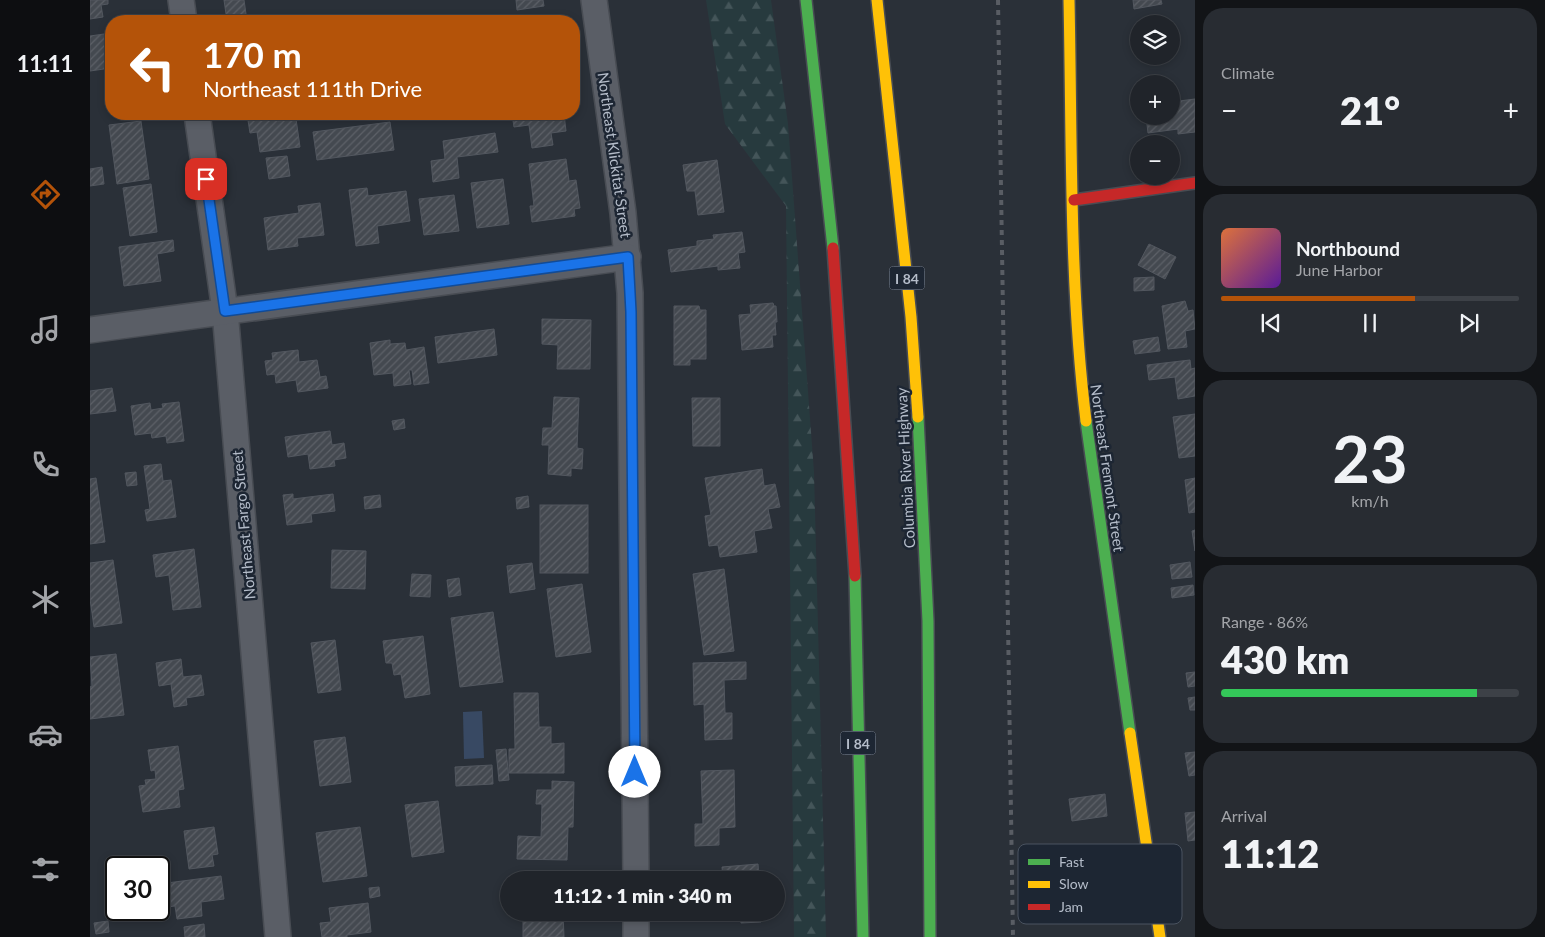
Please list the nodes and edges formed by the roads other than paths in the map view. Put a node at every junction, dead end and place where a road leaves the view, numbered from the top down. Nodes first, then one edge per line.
1 (181, 0) edge
2 (594, 0) edge
3 (806, 0) edge
4 (877, 0) edge
5 (1069, 0) edge
6 (183, 15) edge
7 (198, 120) edge
8 (1195, 183) edge
9 (1074, 200) junction
10 (628, 257) junction
11 (225, 311) junction
12 (90, 330) edge
13 (1146, 844) edge
14 (636, 871) edge
15 (636, 921) edge
16 (1158, 924) edge
17 (278, 937) edge
18 (636, 937) edge
19 (863, 937) edge
20 (930, 937) edge
21 (1160, 937) edge

1 - 6 street
2 - 10 street, Northeast Klickitat Street
3 - 19 main road, I 84
4 - 20 main road, Columbia River Highway / I 84
5 - 9 main road, Northeast Fremont Street
7 - 11 street, Northeast Fargo Street
8 - 9 main road
9 - 13 main road, Northeast Fremont Street
10 - 11 street
10 - 14 street, Northeast Klickitat Street
11 - 12 street
11 - 17 street, Northeast Fargo Street
15 - 18 street
16 - 21 main road, Northeast Fremont Street

